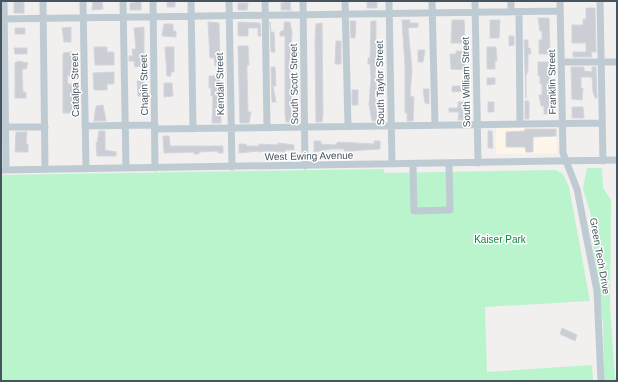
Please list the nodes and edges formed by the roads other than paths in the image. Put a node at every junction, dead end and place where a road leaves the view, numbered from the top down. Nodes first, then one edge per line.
1 (4, 1) edge
2 (43, 1) edge
3 (83, 1) edge
4 (123, 1) edge
5 (153, 1) edge
6 (190, 1) edge
7 (229, 1) edge
8 (265, 1) edge
9 (303, 1) edge
10 (345, 1) edge
11 (389, 1) edge
12 (432, 1) edge
13 (475, 1) edge
14 (511, 1) edge
15 (560, 1) edge
16 (600, 1) edge
17 (560, 11) junction
18 (511, 12) junction
19 (519, 12) junction
20 (432, 13) junction
21 (475, 13) junction
22 (389, 14) junction
23 (346, 15) junction
24 (265, 16) junction
25 (303, 16) junction
26 (191, 17) junction
27 (229, 17) junction
28 (123, 18) junction
29 (153, 18) junction
30 (2, 19) edge
31 (83, 19) junction
32 (44, 20) junction
33 (561, 62) junction
34 (602, 62) junction
35 (617, 62) edge
36 (602, 123) junction
37 (520, 124) junction
38 (562, 124) junction
39 (125, 125) junction
40 (435, 125) junction
41 (477, 125) junction
42 (85, 126) junction
43 (348, 126) junction
44 (391, 126) junction
45 (5, 127) junction
46 (45, 127) junction
47 (155, 127) junction
48 (305, 127) junction
49 (231, 128) junction
50 (267, 128) junction
51 (192, 129) junction
52 (617, 160) edge
53 (603, 161) junction
54 (566, 162) junction
55 (449, 163) junction
56 (478, 163) junction
57 (392, 164) junction
58 (413, 164) junction
59 (305, 166) junction
60 (232, 167) junction
61 (126, 168) junction
62 (155, 168) junction
63 (86, 169) junction
64 (4, 170) edge
65 (45, 170) junction
66 (600, 381) edge

1 - 30 street
2 - 32 street
3 - 31 street, Catalpa Street
4 - 28 street
5 - 29 street, Chapin Street
6 - 26 street
7 - 27 street, Kendall Street
8 - 24 street
9 - 25 street, South Scott Street
10 - 23 street
11 - 22 street, South Taylor Street
12 - 20 street
13 - 21 street, South William Street
14 - 18 street
15 - 17 street, Franklin Street
16 - 34 street
17 - 19 street
17 - 33 street, Franklin Street
18 - 19 street
18 - 21 street
19 - 37 street
20 - 21 street
20 - 22 street
20 - 40 street
21 - 41 street, South William Street
22 - 23 street
22 - 44 street, South Taylor Street
23 - 25 street
23 - 43 street
24 - 25 street
24 - 27 street
24 - 50 street
25 - 48 street, South Scott Street
26 - 27 street
26 - 29 street
26 - 51 street
27 - 49 street, Kendall Street
28 - 29 street
28 - 31 street
28 - 39 street
29 - 47 street, Chapin Street
30 - 32 street
30 - 45 street
31 - 32 street
31 - 42 street, Catalpa Street
32 - 46 street
33 - 34 street
33 - 38 street, Franklin Street
34 - 35 street
34 - 36 street
36 - 38 street
36 - 53 street
37 - 38 street
37 - 41 street
38 - 54 street, Franklin Street
39 - 42 street
39 - 47 street
39 - 61 street
40 - 41 street
40 - 44 street
41 - 56 street, South William Street
42 - 63 street, Catalpa Street
43 - 44 street
43 - 48 street
44 - 57 street, South Taylor Street
45 - 46 street
45 - 64 street
46 - 65 street
47 - 51 street
47 - 62 street, Chapin Street
48 - 50 street
48 - 59 street, South Scott Street
49 - 50 street
49 - 51 street
49 - 60 street, Kendall Street
52 - 53 street, West Ewing Avenue
53 - 54 street, West Ewing Avenue
54 - 56 street, West Ewing Avenue
54 - 66 street, Green Tech Drive
55 - 56 street, West Ewing Avenue
55 - 58 street, West Ewing Avenue
55 - 58 street
57 - 58 street, West Ewing Avenue
57 - 59 street, West Ewing Avenue
59 - 60 street, West Ewing Avenue
60 - 62 street, West Ewing Avenue
61 - 62 street, West Ewing Avenue
61 - 63 street, West Ewing Avenue
63 - 65 street, West Ewing Avenue
64 - 65 street, West Ewing Avenue

